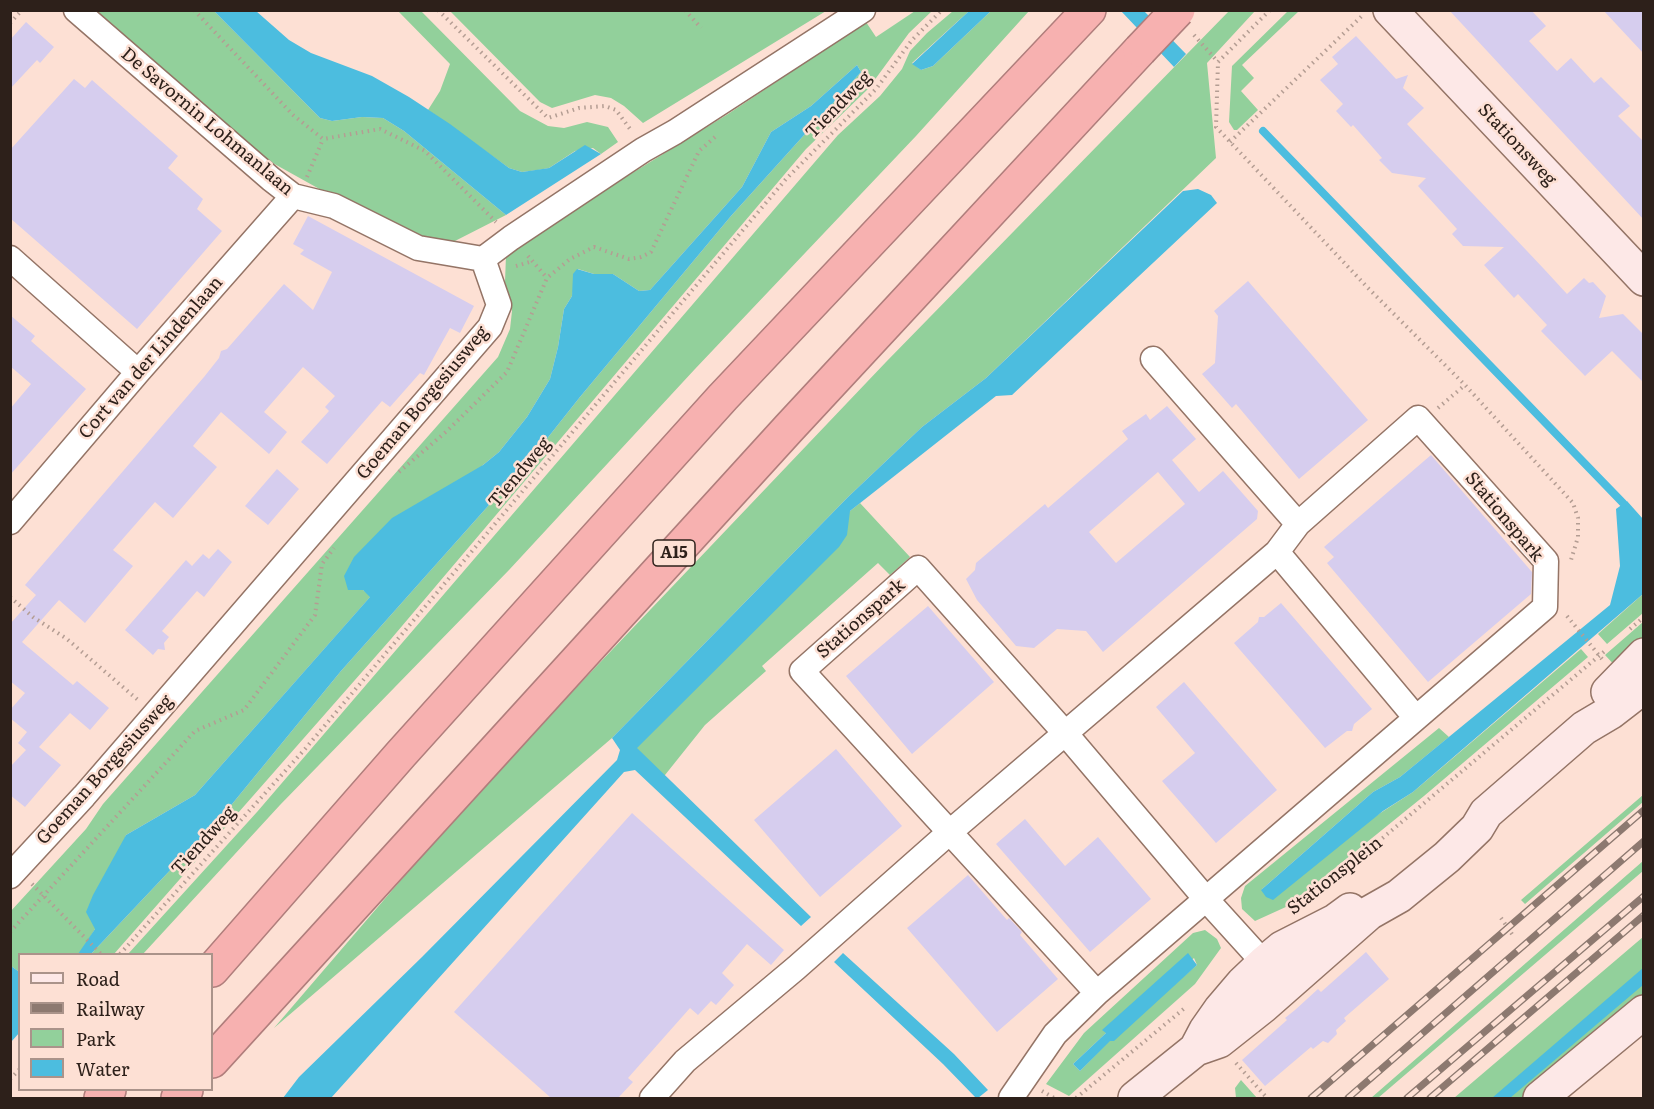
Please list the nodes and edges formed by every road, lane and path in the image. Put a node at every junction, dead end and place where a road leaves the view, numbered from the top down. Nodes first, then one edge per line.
1 (22, 10) edge
2 (76, 10) edge
3 (194, 10) edge
4 (438, 10) edge
5 (685, 10) edge
6 (863, 10) edge
7 (942, 10) edge
8 (1089, 10) edge
9 (1178, 10) edge
10 (1270, 10) edge
11 (1367, 10) edge
12 (1390, 10) edge
13 (10, 23) edge
14 (701, 28) dead end
15 (716, 136) dead end
16 (323, 139) junction
17 (1230, 142) junction
18 (643, 150) junction
19 (293, 196) junction
20 (511, 238) junction
21 (10, 258) edge
22 (483, 260) junction
23 (547, 278) junction
24 (1644, 279) edge
25 (1153, 359) dead end
26 (138, 372) junction
27 (1465, 385) junction
28 (1418, 418) junction
29 (396, 475) dead end
30 (10, 522) edge
31 (1298, 524) junction
32 (336, 545) dead end
33 (1277, 552) junction
34 (1568, 568) dead end
35 (10, 597) edge
36 (1562, 607) dead end
37 (1644, 655) edge
38 (1644, 683) edge
39 (155, 714) junction
40 (1416, 718) junction
41 (1584, 728) junction
42 (1065, 733) junction
43 (951, 831) junction
44 (14, 872) edge
45 (43, 896) junction
46 (1205, 898) junction
47 (1308, 901) dead end
48 (1501, 918) dead end
49 (10, 932) edge
50 (1514, 936) dead end
51 (100, 953) edge
52 (121, 953) edge
53 (213, 969) edge
54 (1275, 975) junction
55 (1097, 993) junction
56 (1192, 999) dead end
57 (1644, 1012) edge
58 (1206, 1045) junction
59 (213, 1060) edge
60 (1244, 1072) junction
61 (1239, 1078) dead end
62 (652, 1098) edge
63 (1011, 1098) edge
64 (1076, 1098) edge
65 (1135, 1098) edge
66 (1267, 1098) edge
67 (1540, 1098) edge

1 - 13 path
2 - 19 street, De Savornin Lohmanlaan
3 - 16 path
4 - 18 path
5 - 14 path
6 - 18 street
7 - 52 path, Tiendweg
8 - 53 highway
9 - 59 highway, A15, bridge
10 - 17 path
11 - 17 path
12 - 24 main road, Stationsweg
15 - 23 path
16 - 19 path
16 - 20 path
17 - 27 path
18 - 20 street
19 - 22 street, De Savornin Lohmanlaan
19 - 26 street, Cort van der Lindenlaan
20 - 22 street
20 - 23 path
21 - 26 street
22 - 39 street, Goeman Borgesiusweg
23 - 29 path
25 - 31 street
26 - 30 street, Cort van der Lindenlaan
27 - 28 path
27 - 34 path
28 - 31 street
28 - 40 street, Stationspark
31 - 33 street
32 - 45 path
33 - 40 street
33 - 42 street
35 - 39 path
36 - 47 path, Stationsplein
37 - 41 main road, Stationsplein
38 - 41 main road, Stationsplein
39 - 44 street, Goeman Borgesiusweg
40 - 46 street, Stationspark
41 - 54 main road, Stationsplein
42 - 43 street
42 - 43 street, Stationspark
42 - 46 street, Stationspark
43 - 55 street, Stationspark
43 - 62 street
44 - 45 path
45 - 49 path
45 - 51 path
46 - 54 street, Stationspark
46 - 55 street, Stationspark
48 - 50 path
54 - 58 main road, Stationsplein
55 - 63 street
56 - 64 path
57 - 67 main road
58 - 60 path
58 - 65 main road, Stationsplein
60 - 61 path
60 - 66 path

